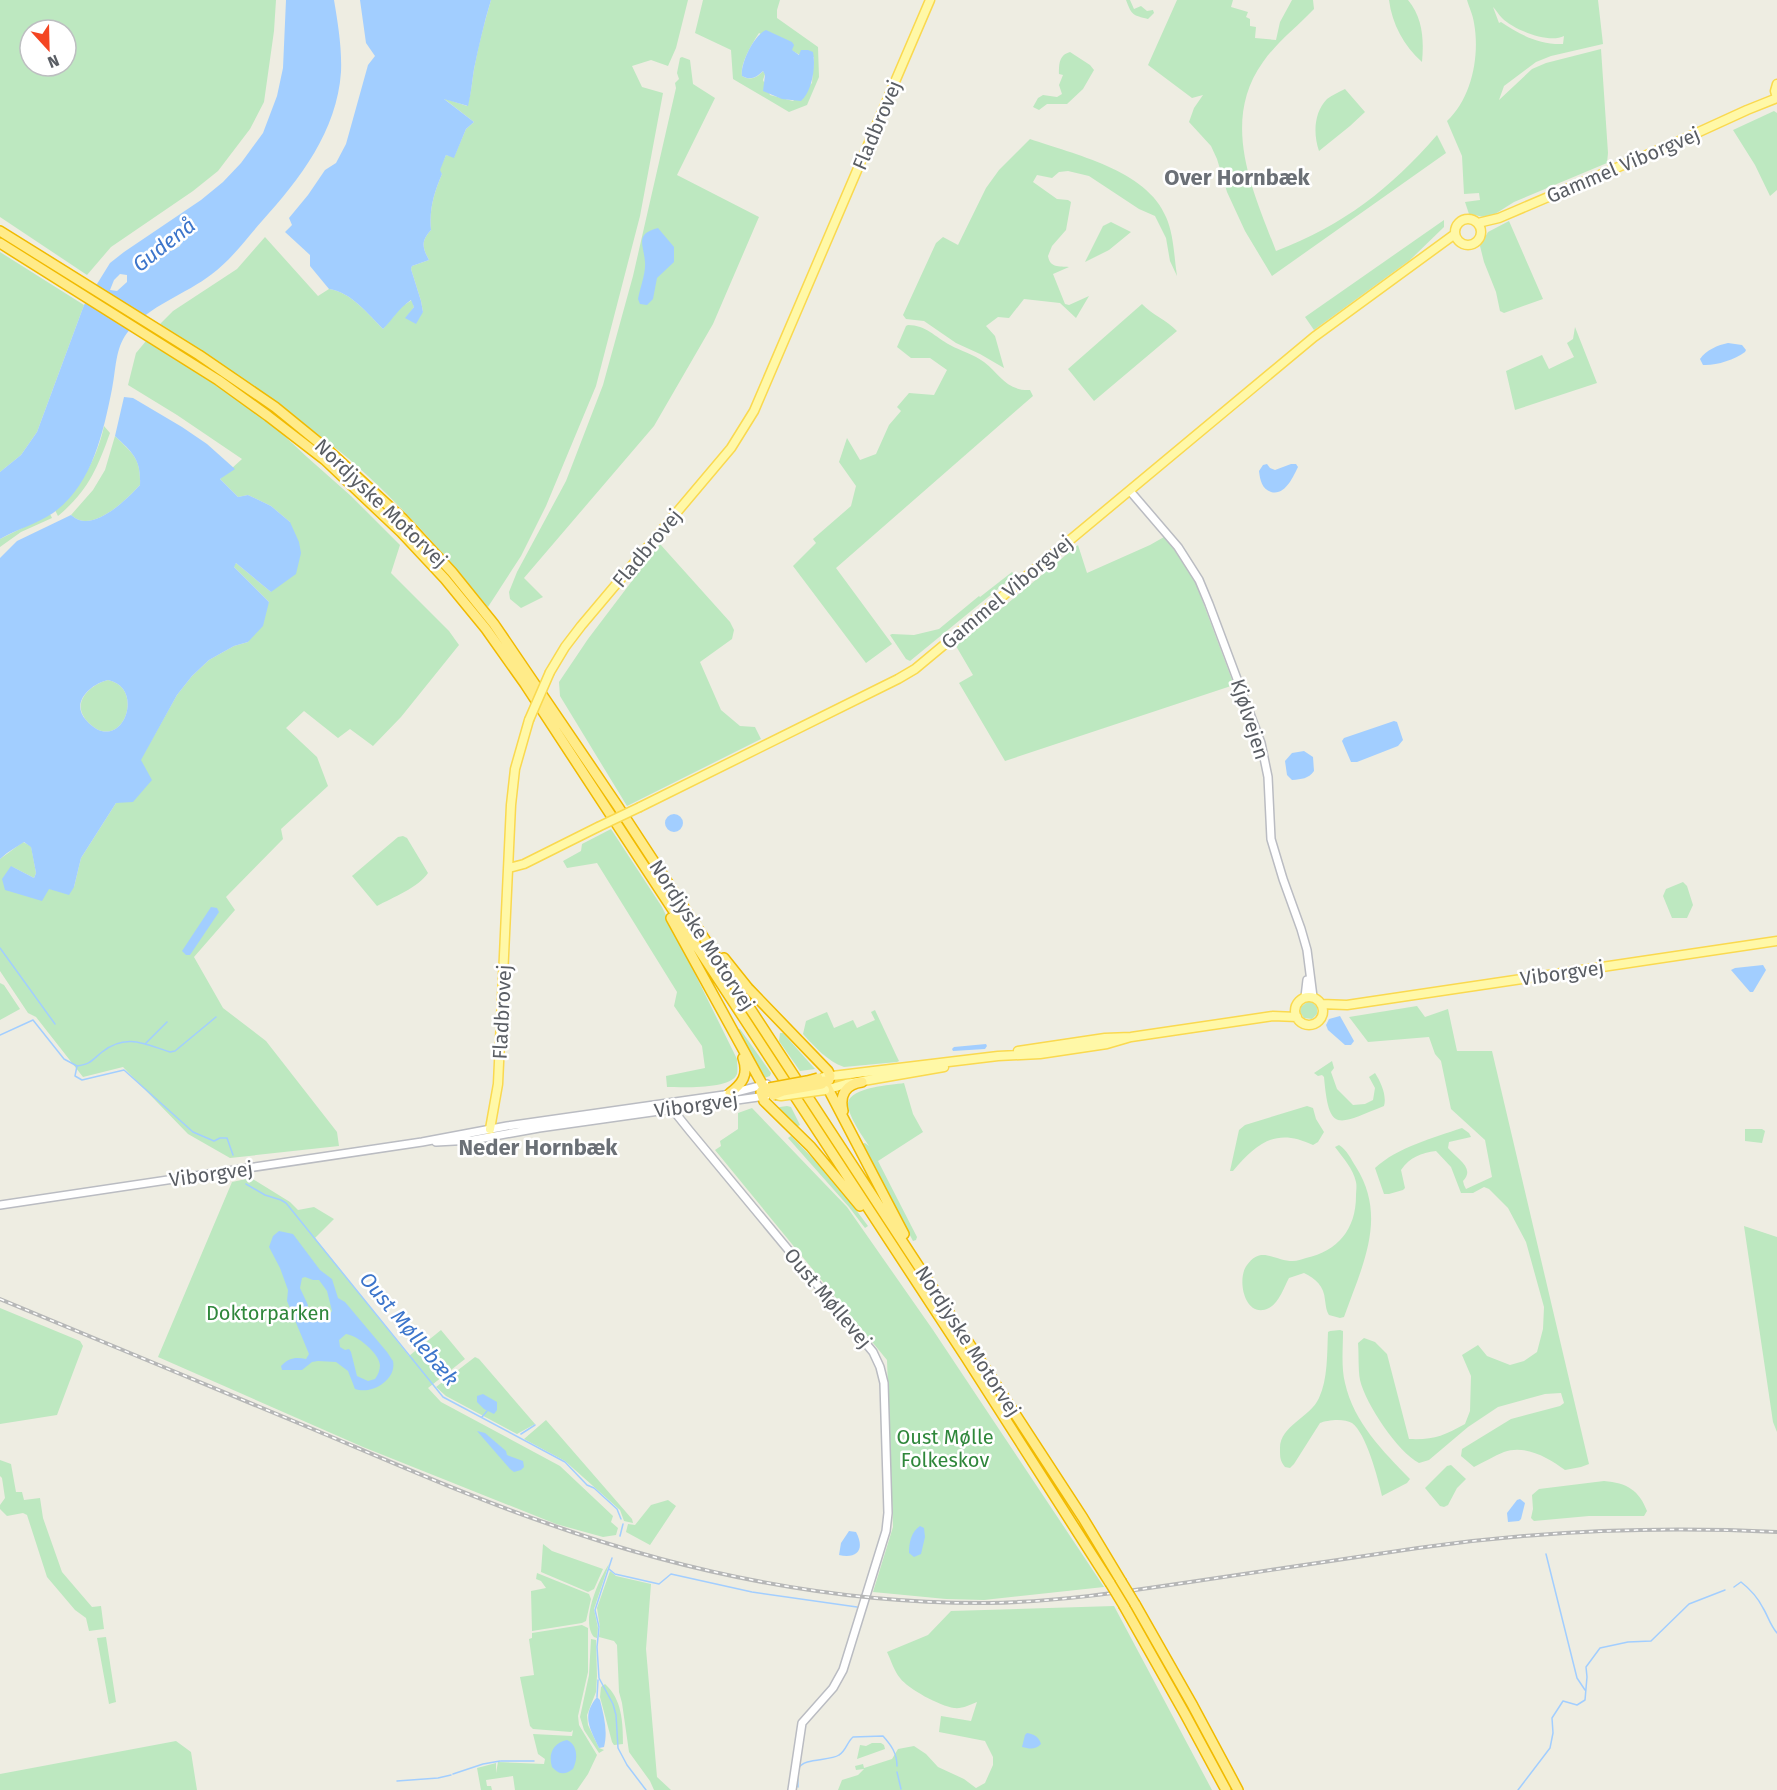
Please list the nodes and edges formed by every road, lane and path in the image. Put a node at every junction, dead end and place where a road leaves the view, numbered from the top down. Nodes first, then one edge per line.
1 (930, 0) edge
2 (1777, 84) edge
3 (1776, 97) edge
4 (1479, 227) junction
5 (0, 231) edge
6 (1457, 238) junction
7 (0, 243) edge
8 (1130, 491) junction
9 (608, 810) junction
10 (631, 826) junction
11 (509, 864) junction
12 (1777, 941) edge
13 (1309, 997) junction
14 (1322, 1009) junction
15 (1296, 1012) junction
16 (729, 1026) junction
17 (968, 1061) junction
18 (862, 1082) junction
19 (825, 1083) junction
20 (767, 1090) junction
21 (730, 1094) junction
22 (675, 1107) junction
23 (847, 1125) junction
24 (489, 1133) junction
25 (0, 1205) edge
26 (965, 1356) junction
27 (991, 1377) junction
28 (792, 1790) edge
29 (1226, 1790) edge
30 (1238, 1790) edge

1 - 11 main road, Fladbrovej, bridge
2 - 3 main road
3 - 4 main road, Gammel Viborgvej
4 - 6 main road
4 - 6 main road
5 - 10 highway, Nordjyske Motorvej
6 - 8 main road, Gammel Viborgvej
7 - 9 highway, Nordjyske Motorvej
8 - 11 main road, Gammel Viborgvej, bridge
8 - 13 street, Kjølvejen
9 - 16 highway
9 - 26 highway, Nordjyske Motorvej
10 - 19 highway
10 - 27 highway, Nordjyske Motorvej
11 - 24 main road, Fladbrovej
12 - 14 main road, Viborgvej
13 - 14 main road
13 - 15 main road
14 - 15 main road
15 - 17 main road, Viborgvej
16 - 20 highway
16 - 21 highway
17 - 18 main road, Viborgvej
17 - 19 main road, Viborgvej
18 - 19 main road, Viborgvej
18 - 23 highway
19 - 20 highway, bridge
19 - 20 main road, Viborgvej, bridge
19 - 23 highway
20 - 21 street, Viborgvej
20 - 22 street, Viborgvej
20 - 26 highway
21 - 24 street, Viborgvej
22 - 24 street, Viborgvej
22 - 28 street, Oust Møllevej
23 - 27 highway
24 - 25 street, Viborgvej
26 - 29 highway, Nordjyske Motorvej, bridge
27 - 30 highway, Nordjyske Motorvej, bridge

